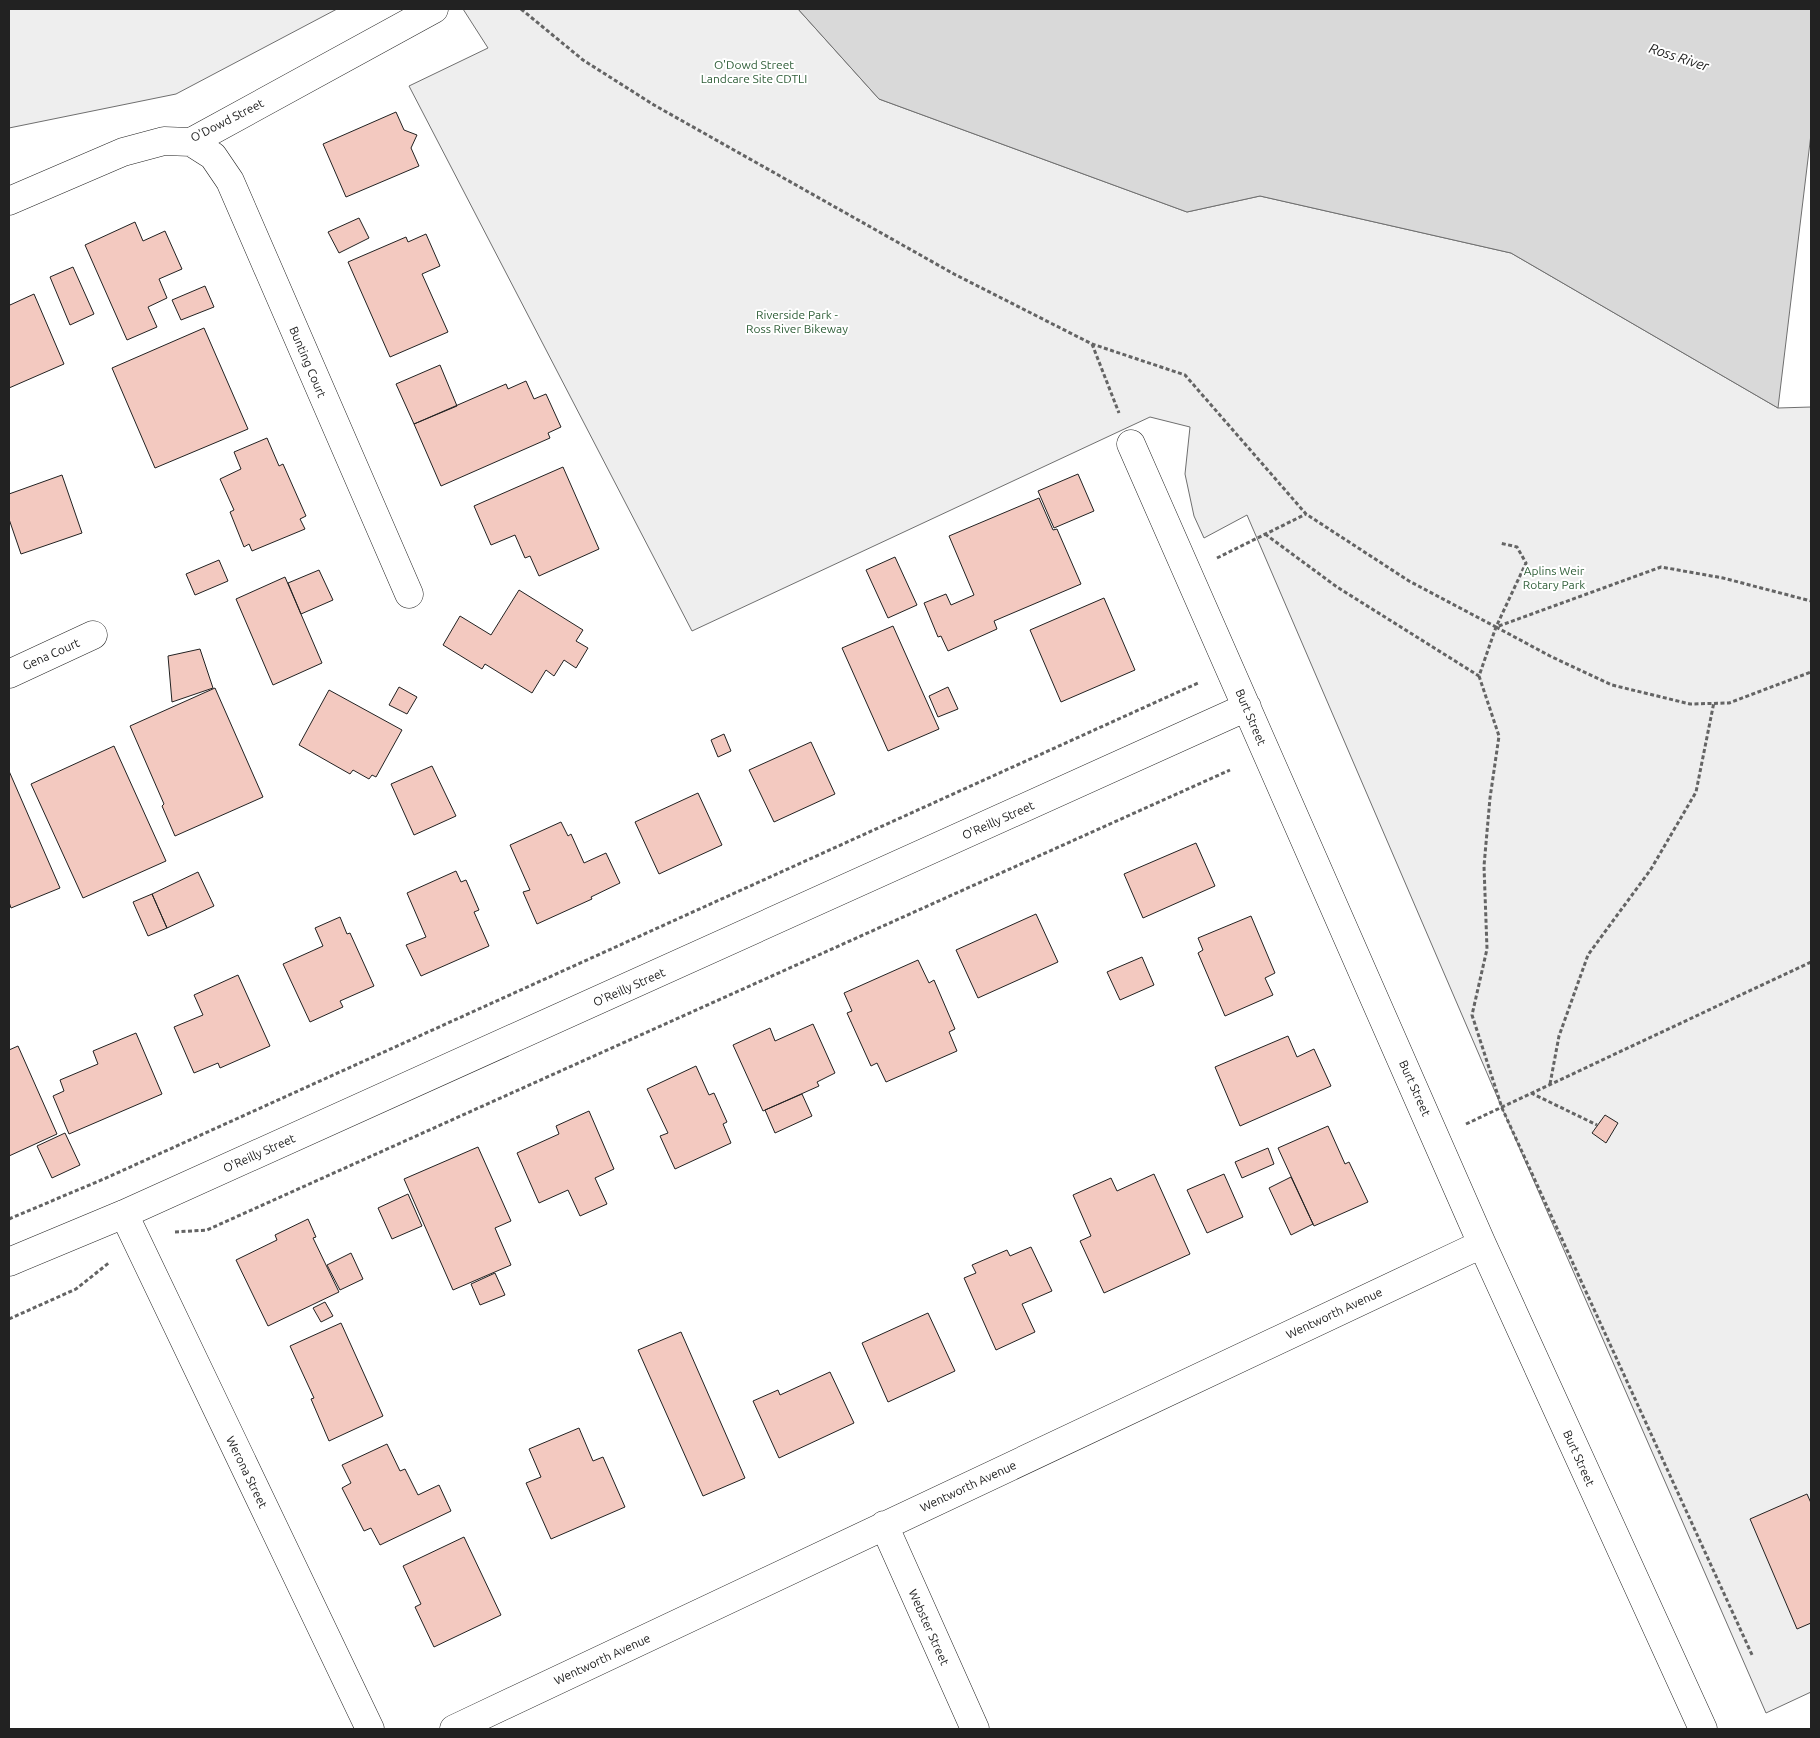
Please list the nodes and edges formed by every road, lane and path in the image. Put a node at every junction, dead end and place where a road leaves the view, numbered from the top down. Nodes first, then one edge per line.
1 (434, 9) edge
2 (521, 9) edge
3 (191, 142) junction
4 (9, 201) edge
5 (1092, 344) junction
6 (1131, 444) joint
7 (1306, 514) junction
8 (1265, 534) junction
9 (1500, 543) dead end
10 (1187, 572) junction
11 (409, 594) dead end
12 (1811, 601) edge
13 (1496, 627) junction
14 (93, 635) dead end
15 (1230, 668) junction
16 (1811, 672) edge
17 (9, 674) edge
18 (1479, 676) junction
19 (1714, 702) junction
20 (1247, 707) junction
21 (1230, 770) dead end
22 (1811, 962) edge
23 (1550, 1084) junction
24 (1532, 1093) junction
25 (1502, 1108) junction
26 (1598, 1125) dead end
27 (1437, 1137) junction
28 (124, 1214) junction
29 (9, 1219) edge
30 (1482, 1244) junction
31 (140, 1248) junction
32 (9, 1262) edge
33 (9, 1319) edge
34 (884, 1525) junction
35 (1753, 1657) dead end
36 (370, 1729) edge
37 (454, 1729) edge
38 (975, 1729) edge
39 (1703, 1729) edge

1 - 3 street, O'Dowd Street
2 - 5 path
3 - 4 street, O'Dowd Street
3 - 11 street, Bunting Court
5 - 6 path
5 - 7 path
6 - 10 street, Burt Street
7 - 8 path
7 - 13 path
8 - 10 path
8 - 18 path
9 - 13 path
10 - 15 street, Burt Street
12 - 13 path
13 - 18 path
13 - 19 path
14 - 17 street, Gena Court
15 - 20 street, Burt Street
15 - 29 path
16 - 19 path
18 - 25 path
19 - 23 path
20 - 27 street, Burt Street
20 - 28 street, O'Reilly Street
21 - 31 path
22 - 23 path
23 - 24 path
24 - 25 path
24 - 26 path
25 - 27 path
25 - 35 path
27 - 30 street, Burt Street
28 - 31 street, Werona Street
28 - 32 street, O'Reilly Street
30 - 34 street, Wentworth Avenue
30 - 39 street, Burt Street
31 - 33 path
31 - 36 street, Werona Street
34 - 37 street, Wentworth Avenue
34 - 38 street, Webster Street

